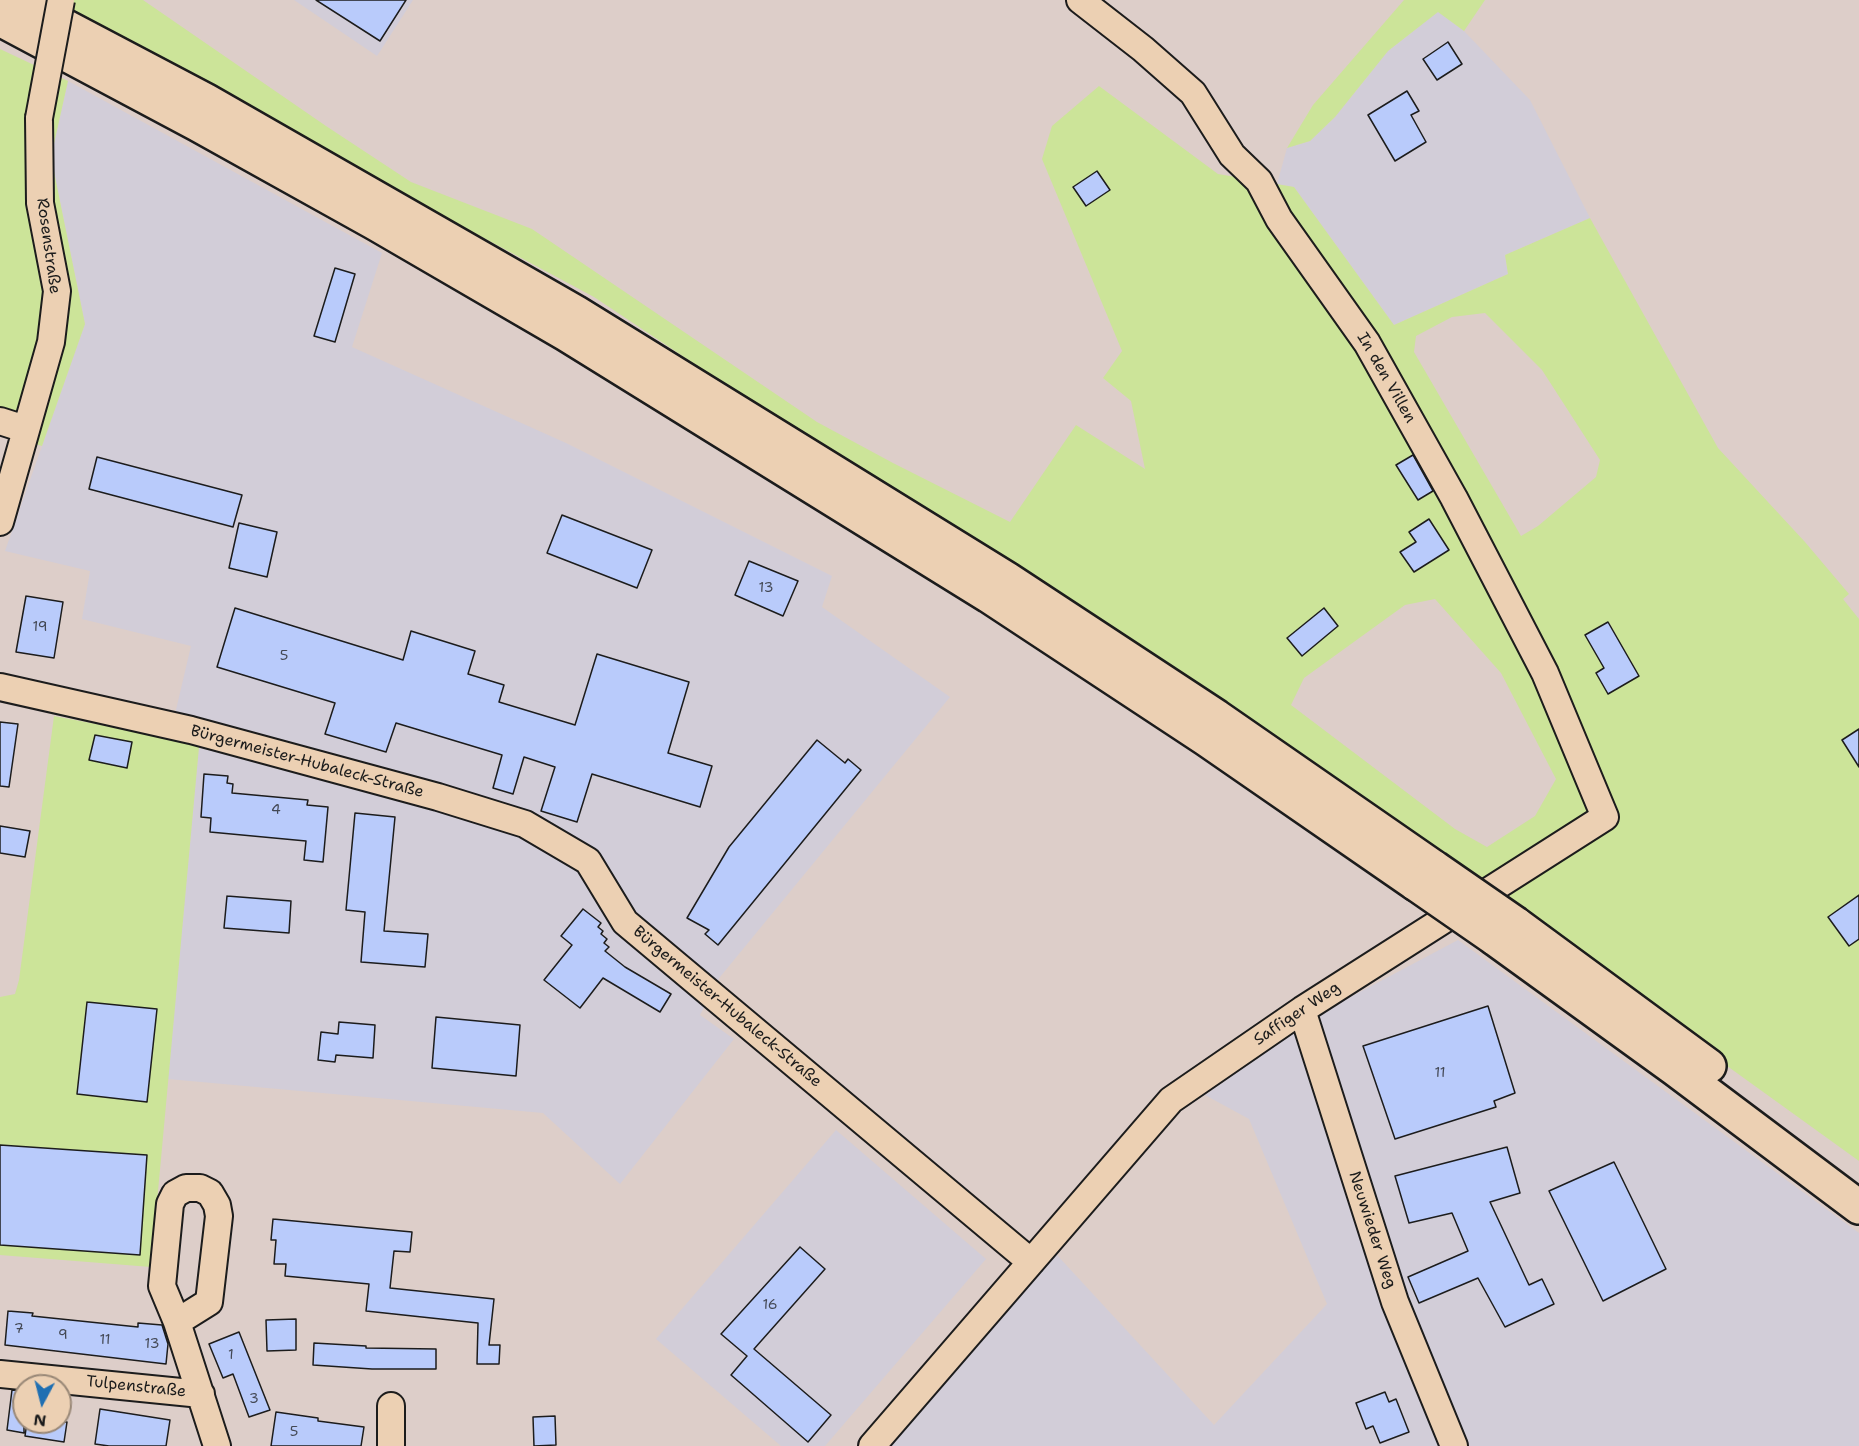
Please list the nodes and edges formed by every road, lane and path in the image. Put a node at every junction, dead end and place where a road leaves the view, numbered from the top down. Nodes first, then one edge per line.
1 (15, 0) edge
2 (61, 0) edge
3 (1080, 0) edge
4 (0, 19) edge
5 (0, 421) edge
6 (25, 429) junction
7 (0, 522) edge
8 (0, 687) edge
9 (1605, 817) joint
10 (1426, 876) junction
11 (1505, 931) junction
12 (1302, 1010) junction
13 (1859, 1179) edge
14 (1859, 1207) edge
15 (1031, 1262) junction
16 (177, 1322) dead end
17 (0, 1374) edge
18 (201, 1394) junction
19 (391, 1406) dead end
20 (217, 1446) edge
21 (391, 1446) edge
22 (872, 1446) edge
23 (1454, 1446) edge

1 - 10 highway
2 - 6 street, Rosenstraße, bridge
3 - 9 street, In den Villen
4 - 10 highway
5 - 6 street
6 - 7 street, Rosenstraße
8 - 15 street, Bürgermeister-Hubaleck-Straße
9 - 12 street, Saffiger Weg
10 - 11 highway, bridge
11 - 13 highway
11 - 14 highway
12 - 15 street, Saffiger Weg
12 - 23 street, Neuwieder Weg
15 - 22 street
16 - 18 street
17 - 18 street, Tulpenstraße
18 - 20 street
19 - 21 street

